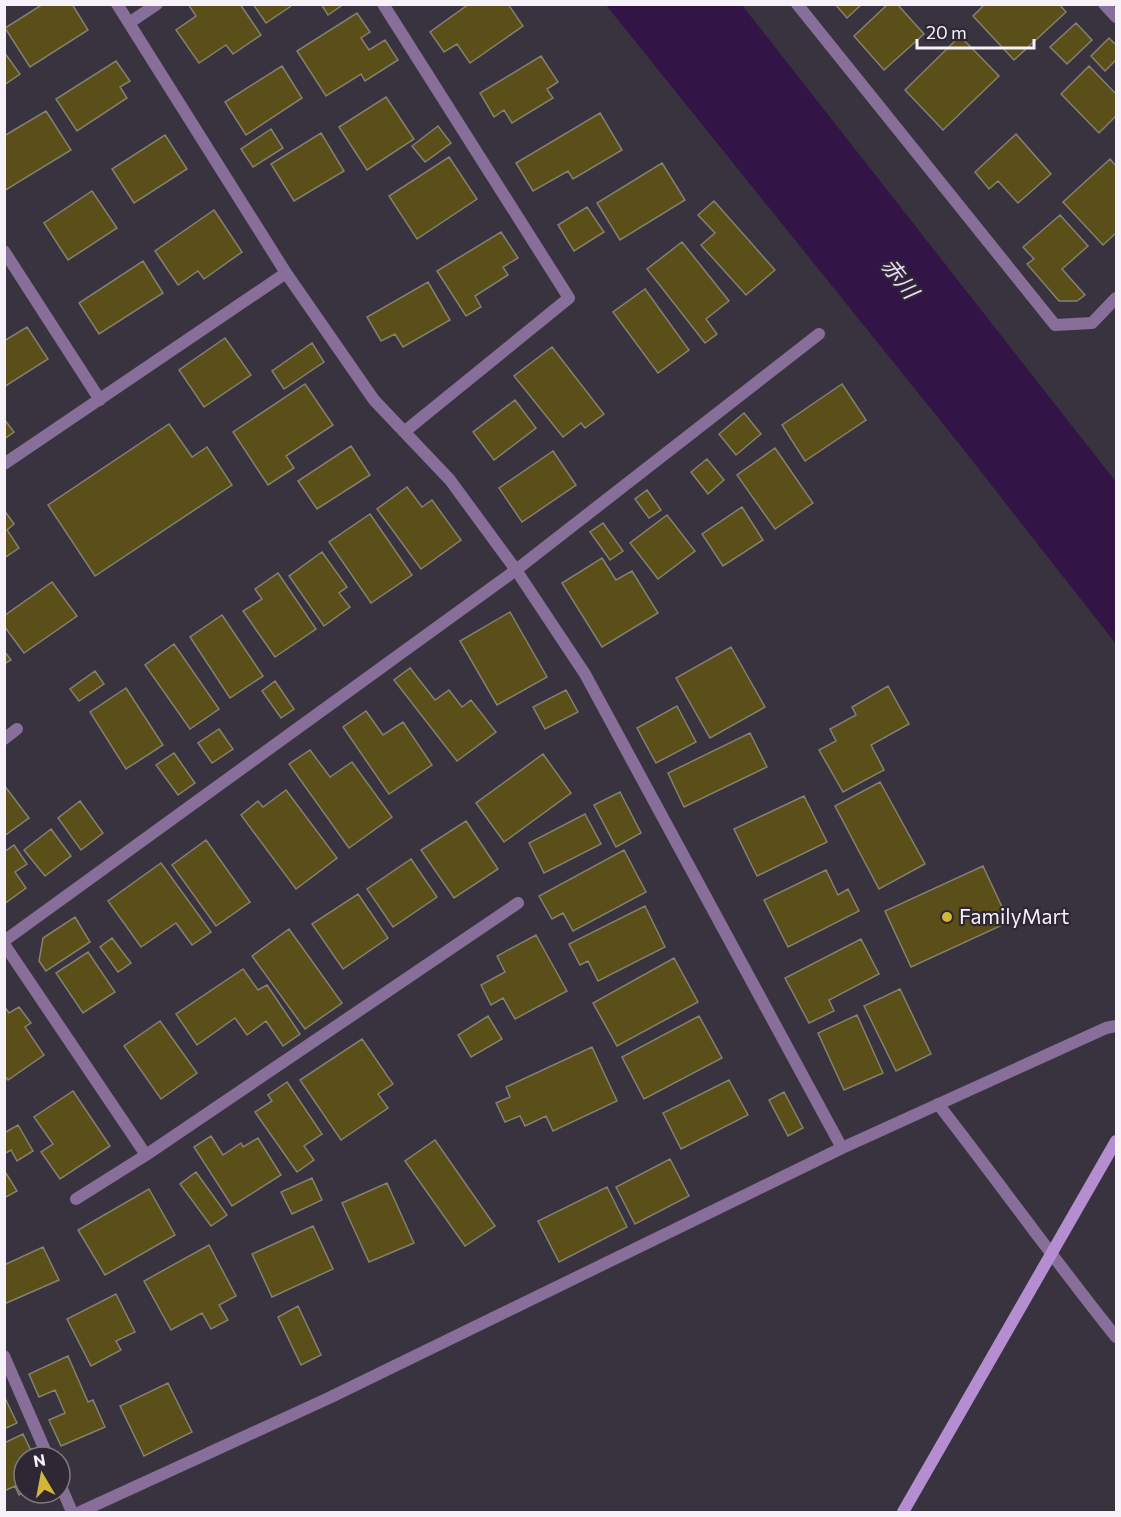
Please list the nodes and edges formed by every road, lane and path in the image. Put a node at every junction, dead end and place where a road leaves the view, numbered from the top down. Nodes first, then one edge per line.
1 (117, 4) edge
2 (157, 4) edge
3 (383, 4) edge
4 (797, 4) edge
5 (1106, 5) edge
6 (1116, 17) edge
7 (129, 23) junction
8 (4, 251) edge
9 (286, 273) junction
10 (1116, 298) edge
11 (819, 334) dead end
12 (100, 400) junction
13 (404, 432) junction
14 (4, 464) edge
15 (516, 570) junction
16 (17, 729) dead end
17 (4, 739) edge
18 (518, 903) dead end
19 (4, 942) edge
20 (1116, 1026) edge
21 (938, 1104) junction
22 (1116, 1141) edge
23 (842, 1148) junction
24 (146, 1155) junction
25 (76, 1199) dead end
26 (1052, 1257) junction
27 (1116, 1338) edge
28 (4, 1356) edge
29 (43, 1445) edge
30 (80, 1512) edge
31 (903, 1512) edge

1 - 7 street
2 - 7 street
3 - 13 street
4 - 10 street
5 - 6 street
7 - 9 street
8 - 12 street
9 - 12 street
9 - 13 street
11 - 15 street
12 - 14 street
13 - 15 street
15 - 19 street
15 - 23 street
16 - 17 street
18 - 24 street
19 - 24 street
20 - 21 street
21 - 23 street
21 - 26 street
22 - 26 street
23 - 30 street
24 - 25 street
26 - 27 street
26 - 31 street
28 - 29 street

